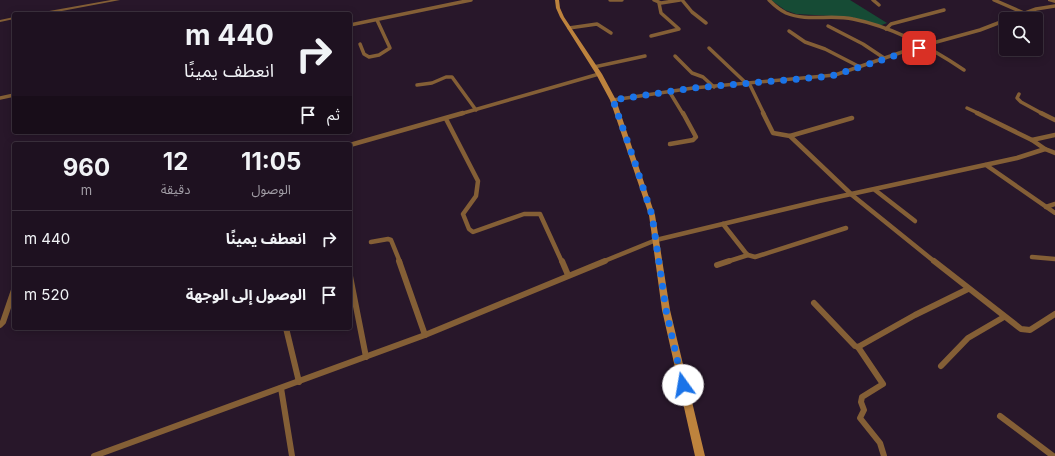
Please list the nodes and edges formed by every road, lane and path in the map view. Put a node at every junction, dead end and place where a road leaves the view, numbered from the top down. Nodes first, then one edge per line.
1 (118, 0) edge
2 (471, 0) edge
3 (557, 0) edge
4 (610, 0) edge
5 (622, 0) edge
6 (654, 0) edge
7 (681, 0) edge
8 (769, 0) edge
9 (873, 0) edge
10 (994, 0) edge
11 (1050, 0) edge
12 (1055, 2) edge
13 (658, 3) junction
14 (879, 5) dead end
15 (1055, 6) edge
16 (944, 10) dead end
17 (49, 12) edge
18 (1022, 12) edge
19 (1028, 12) edge
20 (12, 18) edge
21 (377, 20) junction
22 (0, 21) edge
23 (706, 23) dead end
24 (999, 23) edge
25 (352, 25) edge
26 (828, 26) dead end
27 (569, 28) junction
28 (886, 29) junction
29 (789, 31) dead end
30 (611, 33) dead end
31 (651, 36) dead end
32 (360, 44) dead end
33 (927, 46) junction
34 (709, 48) dead end
35 (645, 56) dead end
36 (674, 56) dead end
37 (884, 58) junction
38 (594, 67) junction
39 (860, 67) junction
40 (964, 70) dead end
41 (599, 74) junction
42 (748, 84) junction
43 (417, 85) dead end
44 (714, 87) junction
45 (669, 91) junction
46 (1019, 94) dead end
47 (12, 95) edge
48 (0, 98) edge
49 (613, 100) junction
50 (966, 108) dead end
51 (476, 110) junction
52 (852, 118) dead end
53 (446, 119) junction
54 (1055, 120) edge
55 (1055, 135) edge
56 (790, 136) junction
57 (1032, 140) junction
58 (352, 144) edge
59 (670, 144) dead end
60 (1045, 149) junction
61 (1055, 153) edge
62 (986, 165) junction
63 (875, 190) junction
64 (852, 195) junction
65 (1055, 204) edge
66 (1046, 207) junction
67 (1055, 213) edge
68 (915, 221) dead end
69 (723, 224) junction
70 (846, 228) dead end
71 (656, 240) junction
72 (371, 242) dead end
73 (748, 255) junction
74 (1032, 256) dead end
75 (1055, 259) edge
76 (717, 265) dead end
77 (568, 275) junction
78 (352, 286) edge
79 (968, 289) junction
80 (12, 296) edge
81 (814, 303) dead end
82 (1055, 314) edge
83 (1004, 316) junction
84 (0, 325) edge
85 (286, 330) edge
86 (425, 335) junction
87 (858, 347) junction
88 (366, 357) junction
89 (941, 366) dead end
90 (299, 382) junction
91 (281, 388) junction
92 (1000, 416) dead end
93 (94, 456) edge
94 (292, 456) edge
95 (700, 456) edge
96 (884, 456) edge
97 (1053, 456) edge

1 - 17 street
2 - 21 street
3 - 27 main road
4 - 5 street
6 - 13 street
7 - 13 street
7 - 23 street
8 - 28 street
9 - 14 street
10 - 18 street
11 - 12 street
13 - 31 street
15 - 19 street
16 - 28 street
20 - 22 street
21 - 25 street
21 - 32 street
24 - 33 street
26 - 37 street
27 - 30 street
27 - 38 main road
28 - 33 street
29 - 39 street
33 - 37 street
33 - 40 street
34 - 42 street
35 - 38 street
36 - 44 street
37 - 39 street
38 - 41 main road
39 - 42 street
41 - 49 main road
41 - 51 street
42 - 44 street
42 - 56 street
43 - 51 street
44 - 45 street
45 - 49 street
45 - 59 street
46 - 54 street
47 - 48 street
49 - 71 main road
50 - 57 street
51 - 53 street
52 - 56 street
53 - 58 street
53 - 77 street
55 - 57 street
56 - 64 street
57 - 60 street
60 - 61 street
60 - 62 street
62 - 63 street
62 - 66 street
63 - 64 street
63 - 68 street
64 - 69 street
64 - 79 street
65 - 66 street
66 - 67 street
69 - 71 street
69 - 73 street
70 - 73 street
71 - 77 street
71 - 95 main road
72 - 86 street
73 - 76 street
74 - 75 street
77 - 86 street
78 - 88 street
79 - 83 street
79 - 87 street
80 - 84 street
81 - 87 street
82 - 83 street
83 - 89 street
85 - 90 street
86 - 88 street
87 - 96 street
88 - 90 street
90 - 91 street
91 - 93 street
91 - 94 street
92 - 97 street

